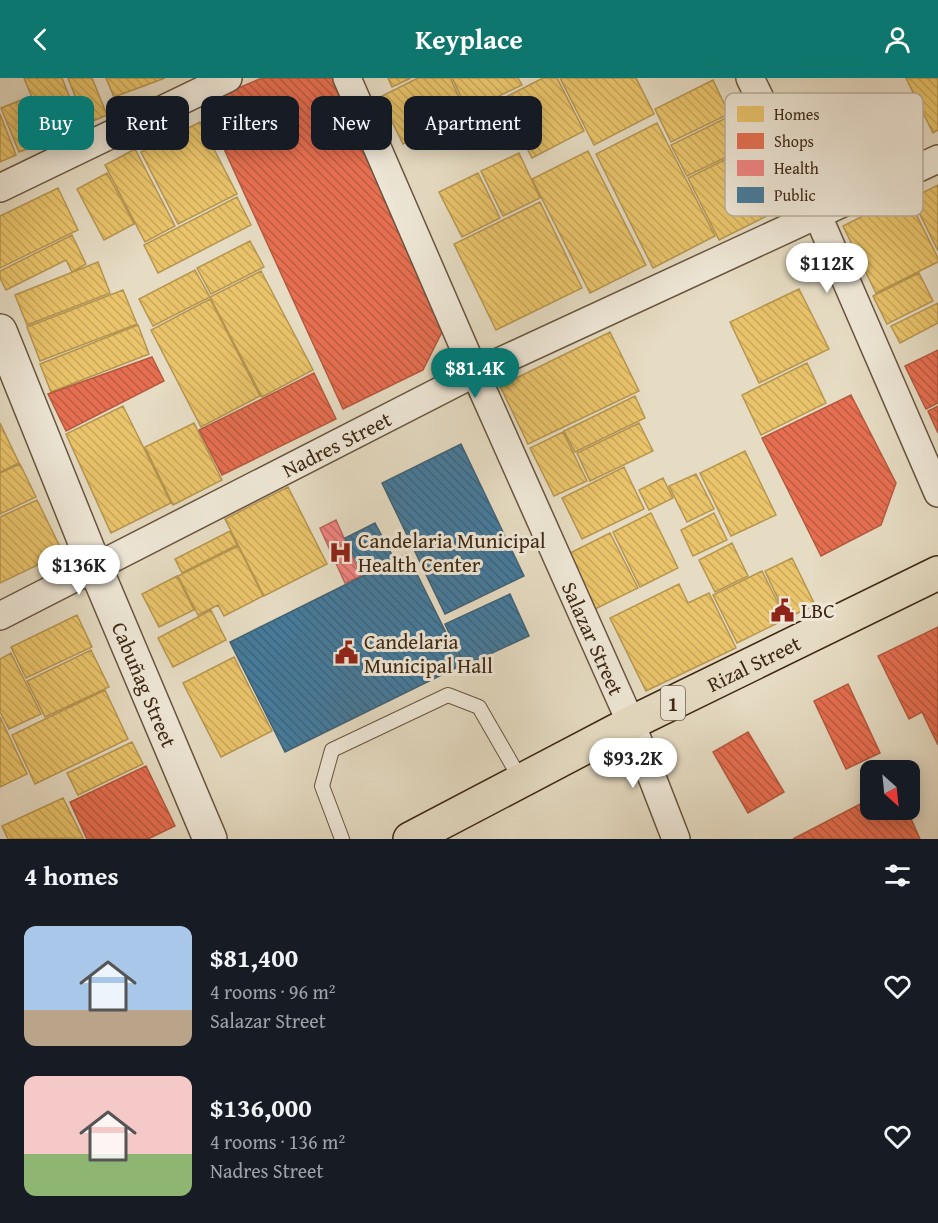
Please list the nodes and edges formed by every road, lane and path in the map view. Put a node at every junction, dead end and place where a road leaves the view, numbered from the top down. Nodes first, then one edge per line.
1 (228, 78) edge
2 (346, 78) edge
3 (750, 78) edge
4 (757, 93) edge
5 (938, 159) edge
6 (923, 166) edge
7 (0, 188) edge
8 (818, 216) joint
9 (0, 331) edge
10 (475, 373) junction
11 (938, 493) edge
12 (95, 567) junction
13 (938, 573) edge
14 (0, 615) edge
15 (631, 723) junction
16 (521, 780) junction
17 (210, 839) edge
18 (342, 839) edge
19 (410, 839) edge
20 (676, 839) edge

1 - 7 street
2 - 10 street, Salazar Street
3 - 4 street
5 - 6 street, Nadres Street
8 - 10 street, Nadres Street
8 - 11 street
9 - 12 street, Cabuñag Street
10 - 12 street, Nadres Street
10 - 15 street, Salazar Street
12 - 14 street, Nadres Street
12 - 17 street, Cabuñag Street
13 - 15 main road, Rizal Street / 1
15 - 16 main road, Rizal Street / 1
15 - 20 street, Salazar Street
16 - 18 lane
16 - 19 main road, Rizal Street / 1

